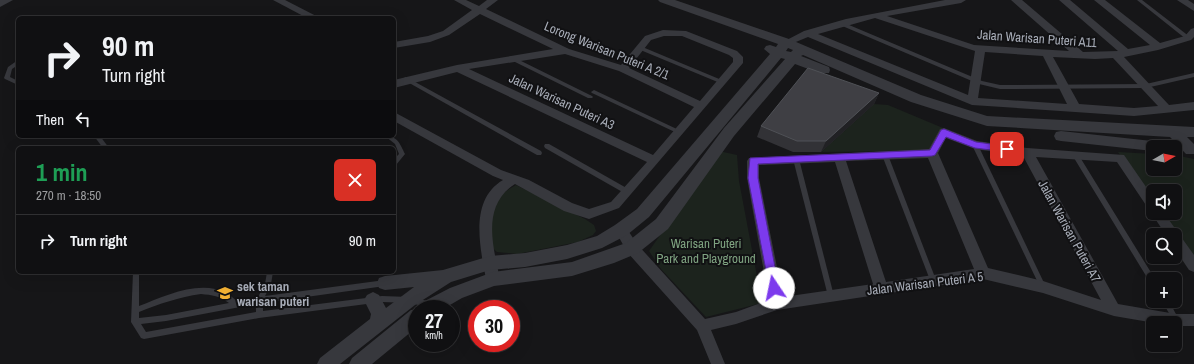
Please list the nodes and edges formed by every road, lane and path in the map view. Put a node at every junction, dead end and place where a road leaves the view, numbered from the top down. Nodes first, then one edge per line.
1 (8, 0) edge
2 (278, 0) edge
3 (297, 0) edge
4 (459, 0) edge
5 (493, 0) edge
6 (664, 0) edge
7 (961, 0) edge
8 (1016, 0) edge
9 (1064, 0) edge
10 (1099, 0) edge
11 (1139, 0) edge
12 (1182, 0) edge
13 (0, 4) edge
14 (288, 5) junction
15 (1194, 8) edge
16 (481, 10) junction
17 (311, 16) edge
18 (878, 16) junction
19 (842, 24) junction
20 (807, 33) junction
21 (1192, 34) edge
22 (396, 45) edge
23 (1158, 47) junction
24 (640, 48) junction
25 (980, 48) junction
26 (565, 51) junction
27 (790, 51) junction
28 (1046, 52) junction
29 (1121, 54) junction
30 (1080, 55) junction
31 (511, 58) junction
32 (16, 64) edge
33 (457, 68) junction
34 (623, 69) junction
35 (1194, 75) edge
36 (406, 79) junction
37 (976, 80) junction
38 (16, 82) edge
39 (722, 82) junction
40 (396, 83) edge
41 (1065, 86) junction
42 (1146, 86) junction
43 (972, 101) junction
44 (702, 106) junction
45 (1194, 106) edge
46 (1075, 108) junction
47 (1167, 109) junction
48 (396, 117) edge
49 (679, 132) junction
50 (1174, 132) junction
51 (1194, 132) edge
52 (98, 138) edge
53 (391, 138) edge
54 (975, 145) junction
55 (1146, 145) edge
56 (104, 146) edge
57 (547, 146) dead end
58 (1182, 150) edge
59 (1193, 151) edge
60 (1027, 152) junction
61 (539, 153) dead end
62 (932, 153) junction
63 (885, 155) junction
64 (1076, 156) junction
65 (839, 157) junction
66 (796, 159) junction
67 (654, 160) junction
68 (396, 161) edge
69 (512, 180) junction
70 (628, 192) junction
71 (1146, 197) edge
72 (621, 230) junction
73 (632, 248) junction
74 (1182, 248) edge
75 (490, 263) junction
76 (1194, 266) edge
77 (1147, 272) edge
78 (983, 273) junction
79 (136, 274) edge
80 (270, 274) edge
81 (446, 276) junction
82 (493, 279) junction
83 (933, 280) junction
84 (385, 283) junction
85 (1043, 287) junction
86 (881, 288) junction
87 (426, 289) junction
88 (831, 296) junction
89 (260, 300) junction
90 (373, 300) junction
91 (408, 300) edge
92 (409, 300) edge
93 (444, 300) edge
94 (408, 301) edge
95 (235, 304) junction
96 (777, 304) junction
97 (136, 310) junction
98 (1114, 310) junction
99 (259, 316) junction
100 (1151, 316) edge
101 (1182, 320) edge
102 (1194, 320) edge
103 (136, 322) junction
104 (408, 323) edge
105 (378, 325) junction
106 (702, 326) junction
107 (326, 364) edge
108 (358, 364) edge
109 (718, 364) edge

1 - 13 street
2 - 14 street
3 - 14 street
4 - 16 street, Lorong Warisan Puteri A 2/1
5 - 16 street
6 - 27 street
7 - 18 street
8 - 30 street
9 - 29 street
10 - 23 street
11 - 21 lane
12 - 15 street
14 - 17 street
16 - 22 street
16 - 26 street, Lorong Warisan Puteri A 2/1
18 - 19 street
18 - 25 street, Jalan Warisan Puteri A11
19 - 20 street
19 - 37 lane
20 - 27 street
20 - 27 street
20 - 43 street
21 - 23 street, Jalan Warisan Puteri A11
23 - 29 street, Jalan Warisan Puteri A11
24 - 34 street
24 - 39 lane
24 - 39 street
25 - 28 street, Jalan Warisan Puteri A11
25 - 37 street
26 - 31 street
26 - 34 street, Lorong Warisan Puteri A 2/1
27 - 50 street
27 - 55 street
27 - 72 street
27 - 73 street
28 - 30 street, Jalan Warisan Puteri A11
28 - 41 street
29 - 30 street, Jalan Warisan Puteri A11
29 - 42 street
31 - 33 street
31 - 49 lane
32 - 38 lane
33 - 36 street
33 - 67 street, Jalan Warisan Puteri A3
34 - 44 street, Lorong Warisan Puteri A 2/1
35 - 42 lane
36 - 40 street
36 - 61 lane
37 - 41 lane
37 - 43 street
39 - 44 street
41 - 42 lane
41 - 46 street
42 - 47 street
43 - 46 street
44 - 49 street
45 - 47 street
46 - 47 street
48 - 69 street
49 - 67 street
50 - 51 street
50 - 59 street
52 - 56 lane
53 - 68 lane
54 - 60 street
54 - 62 street
54 - 85 lane
57 - 70 lane
58 - 59 street
60 - 64 street
60 - 98 street, Jalan Warisan Puteri A7
62 - 63 street
62 - 78 street
63 - 65 street
63 - 83 lane
64 - 71 street
64 - 77 lane
65 - 66 street
65 - 86 street
66 - 88 lane
66 - 96 street
67 - 70 street
69 - 70 street
69 - 75 street
72 - 73 street
72 - 75 street
73 - 82 street
73 - 106 street
74 - 76 street
75 - 81 street
75 - 82 street
78 - 83 street, Jalan Warisan Puteri A 5
78 - 85 street, Jalan Warisan Puteri A 5
79 - 97 lane
80 - 89 lane
81 - 84 street
81 - 87 street
82 - 93 street
83 - 86 street, Jalan Warisan Puteri A 5
84 - 87 lane
84 - 89 lane
85 - 98 street, Jalan Warisan Puteri A 5
86 - 88 street, Jalan Warisan Puteri A 5
87 - 92 street
88 - 96 street, Jalan Warisan Puteri A 5
89 - 95 lane
89 - 99 lane
90 - 91 lane
90 - 99 lane
90 - 105 street
94 - 105 street
95 - 97 lane
95 - 103 lane
96 - 106 street, Jalan Warisan Puteri A 5
97 - 103 lane
98 - 100 street, Jalan Warisan Puteri A 5
99 - 103 lane
101 - 102 street, Jalan Warisan Puteri A 5
104 - 108 street
105 - 107 street
106 - 109 street

